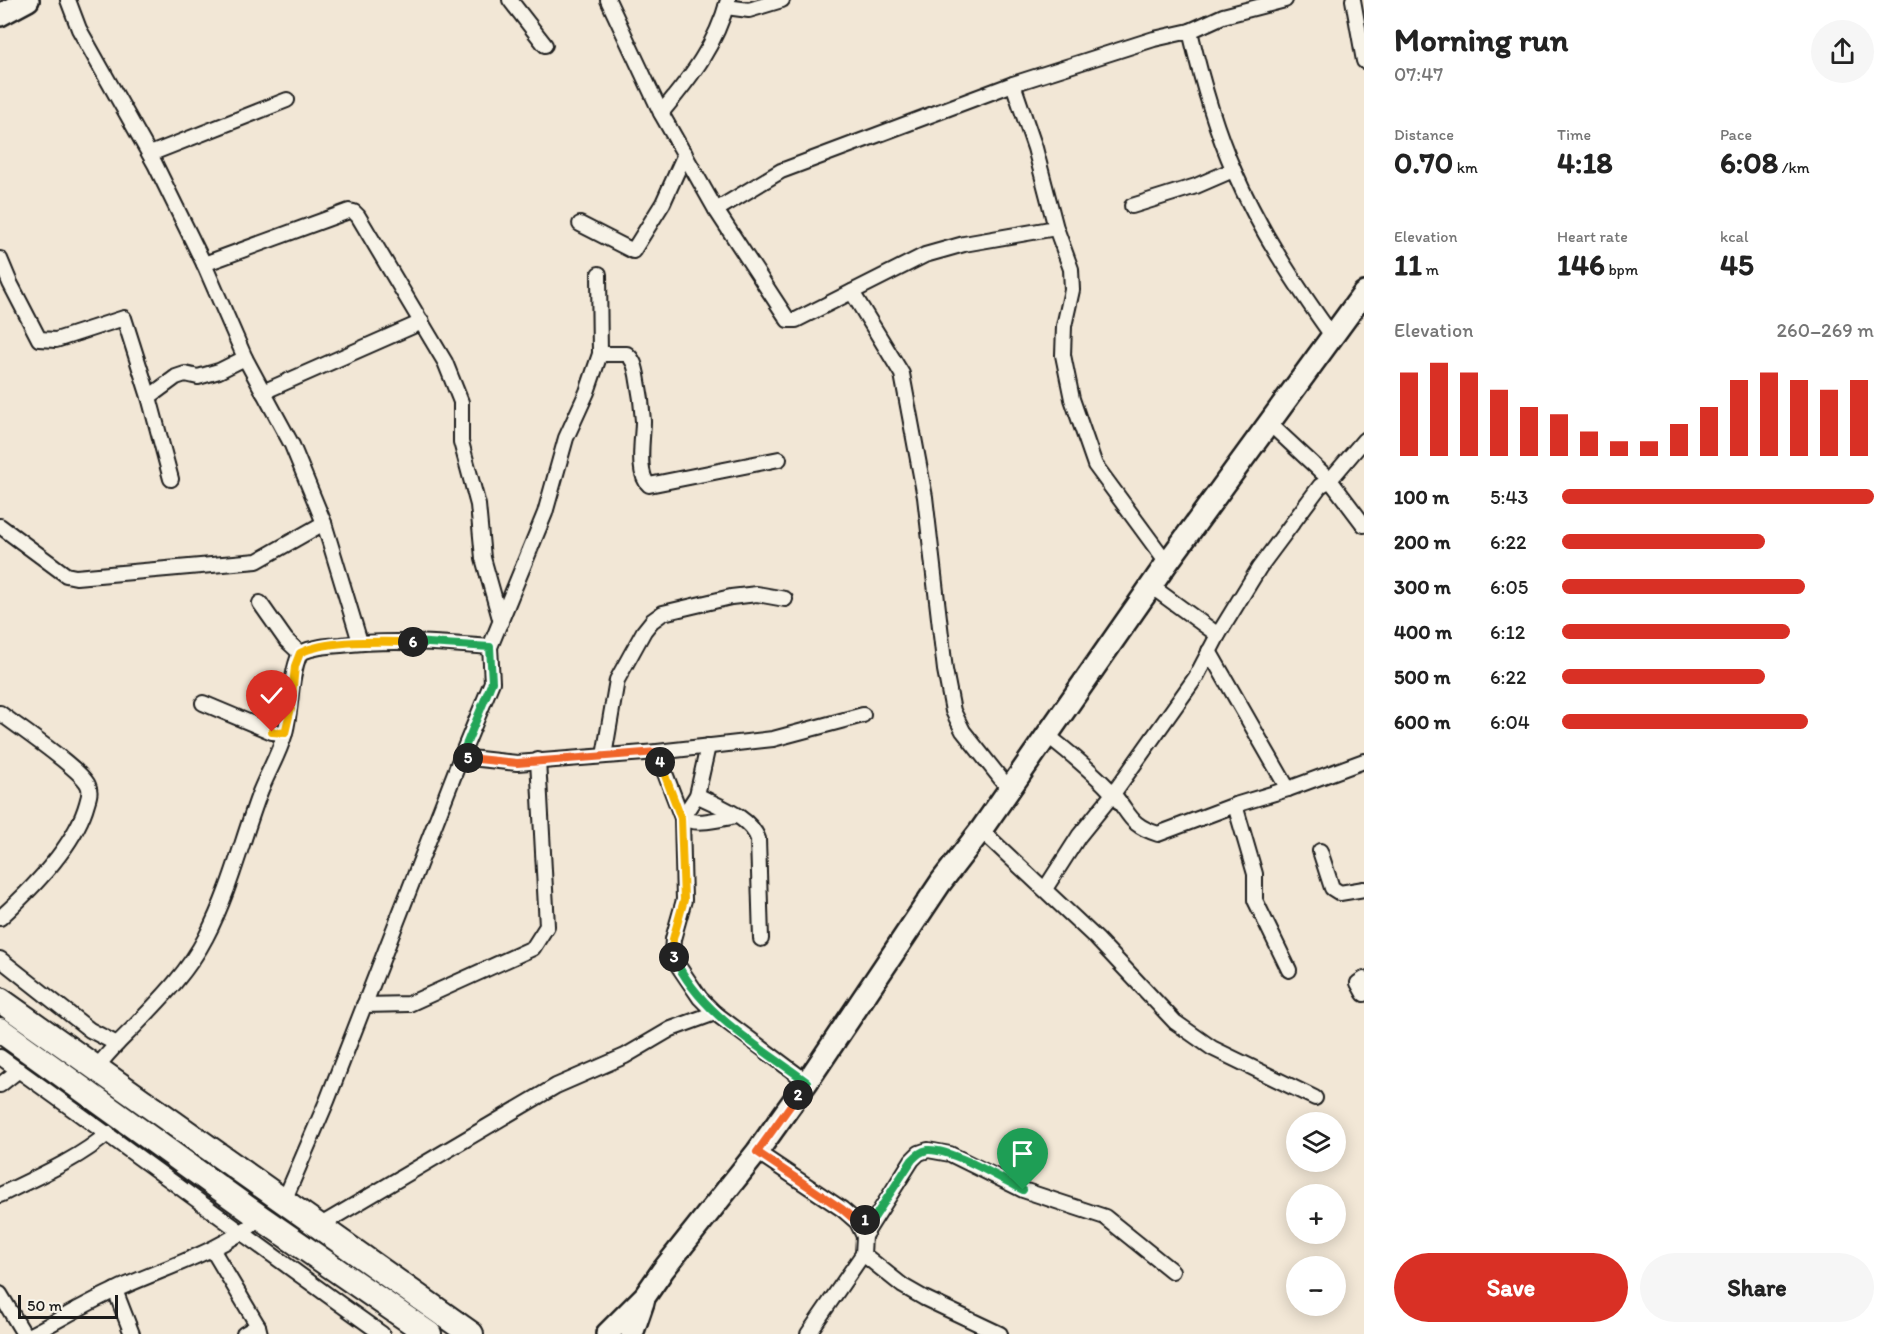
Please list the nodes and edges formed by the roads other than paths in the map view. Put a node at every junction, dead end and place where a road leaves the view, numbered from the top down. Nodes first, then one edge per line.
1 (28, 0) edge
2 (68, 0) edge
3 (510, 0) edge
4 (608, 0) edge
5 (782, 0) edge
6 (1285, 0) edge
7 (1353, 0) edge
8 (727, 4) edge
9 (0, 15) edge
10 (1190, 31) junction
11 (545, 45) dead end
12 (1364, 61) edge
13 (1013, 84) junction
14 (287, 100) dead end
15 (661, 112) junction
16 (150, 154) junction
17 (685, 154) junction
18 (1233, 170) junction
19 (1132, 206) dead end
20 (716, 210) junction
21 (580, 224) dead end
22 (1056, 228) junction
23 (0, 260) edge
24 (204, 264) junction
25 (599, 274) dead end
26 (852, 292) junction
27 (1364, 293) edge
28 (422, 322) junction
29 (1334, 337) junction
30 (600, 354) junction
31 (245, 358) junction
32 (263, 392) junction
33 (149, 397) junction
34 (1269, 423) junction
35 (1364, 440) edge
36 (780, 459) dead end
37 (171, 479) dead end
38 (1330, 480) junction
39 (324, 523) junction
40 (1364, 525) edge
41 (0, 526) edge
42 (1167, 563) junction
43 (1151, 586) junction
44 (785, 599) dead end
45 (260, 603) dead end
46 (501, 622) junction
47 (1218, 635) junction
48 (360, 642) junction
49 (490, 647) junction
50 (1209, 651) junction
51 (300, 653) junction
52 (203, 703) dead end
53 (0, 713) edge
54 (863, 716) dead end
55 (285, 733) junction
56 (1047, 735) junction
57 (708, 746) junction
58 (657, 752) junction
59 (604, 756) junction
60 (461, 757) junction
61 (538, 760) junction
62 (1364, 761) edge
63 (1009, 789) junction
64 (1287, 789) junction
65 (1113, 794) junction
66 (697, 795) junction
67 (1235, 805) junction
68 (736, 816) junction
69 (681, 818) junction
70 (981, 830) junction
71 (1320, 851) dead end
72 (1045, 889) junction
73 (1364, 890) edge
74 (0, 918) edge
75 (761, 939) dead end
76 (0, 959) edge
77 (1289, 970) dead end
78 (1364, 979) edge
79 (1364, 994) edge
80 (0, 1000) edge
81 (364, 1005) junction
82 (715, 1013) junction
83 (1, 1033) edge
84 (117, 1044) junction
85 (0, 1057) edge
86 (96, 1069) junction
87 (19, 1070) junction
88 (807, 1082) junction
89 (0, 1085) edge
90 (1316, 1098) dead end
91 (108, 1133) junction
92 (757, 1152) junction
93 (0, 1195) edge
94 (284, 1201) junction
95 (261, 1218) junction
96 (874, 1218) junction
97 (857, 1222) junction
98 (319, 1226) junction
99 (242, 1234) junction
100 (864, 1236) junction
101 (212, 1249) junction
102 (863, 1254) junction
103 (1172, 1271) dead end
104 (115, 1290) junction
105 (0, 1294) edge
106 (645, 1296) junction
107 (259, 1330) edge
108 (992, 1332) edge
109 (24, 1334) edge
110 (32, 1334) edge
111 (132, 1334) edge
112 (244, 1334) edge
113 (382, 1334) edge
114 (429, 1334) edge
115 (471, 1334) edge
116 (607, 1334) edge
117 (632, 1334) edge
118 (808, 1334) edge

1 - 9 main road
2 - 16 street
3 - 11 street
4 - 15 street
5 - 8 street
6 - 10 street
7 - 12 street
8 - 15 street
10 - 13 street
10 - 18 street
13 - 20 street
13 - 22 street
14 - 16 street
15 - 17 street
16 - 24 street
17 - 20 street
17 - 21 street
18 - 19 street
18 - 29 street
20 - 26 street
22 - 26 street
22 - 42 street
23 - 33 street
24 - 28 street
24 - 31 street
25 - 30 street
26 - 63 street
27 - 29 main road
28 - 32 street
28 - 46 street
29 - 34 main road
30 - 36 street
30 - 46 street
31 - 32 street
31 - 33 street
32 - 39 street
33 - 37 street
34 - 38 street
34 - 42 main road
35 - 38 street
38 - 40 street
38 - 47 street
39 - 41 street
39 - 48 street
42 - 43 main road
43 - 47 street
43 - 56 main road
44 - 59 street
45 - 51 street
46 - 49 street
47 - 50 street
48 - 49 street
48 - 51 street
49 - 60 street
50 - 64 street
50 - 65 street
51 - 55 street
52 - 55 street
53 - 74 street
54 - 57 street
55 - 84 street
56 - 63 main road
56 - 65 street
57 - 58 street
57 - 66 street
58 - 59 street
58 - 69 street
59 - 61 street
60 - 61 street
60 - 81 street
61 - 81 street
62 - 64 street
63 - 70 main road
64 - 67 street
65 - 67 street
65 - 72 street
66 - 68 street
66 - 69 street
67 - 77 street
68 - 69 street
68 - 75 street
69 - 82 street
70 - 72 street
70 - 88 main road
71 - 73 street
72 - 90 street
76 - 84 street
78 - 79 street
80 - 86 highway
81 - 94 street
82 - 88 street
82 - 98 street
83 - 95 highway
84 - 86 street
85 - 87 street
86 - 94 highway
87 - 89 street
87 - 91 street
88 - 92 main road
91 - 93 street
91 - 99 street
92 - 97 street
92 - 106 main road
94 - 98 highway
95 - 99 street
95 - 114 highway
96 - 97 street
96 - 100 street
96 - 103 street
97 - 100 street
98 - 115 highway
99 - 101 street
99 - 113 street
100 - 102 street
101 - 104 street
101 - 107 street
102 - 108 street
102 - 118 street
104 - 110 street
104 - 111 street
105 - 109 street
106 - 116 main road
106 - 117 main road
107 - 112 street

